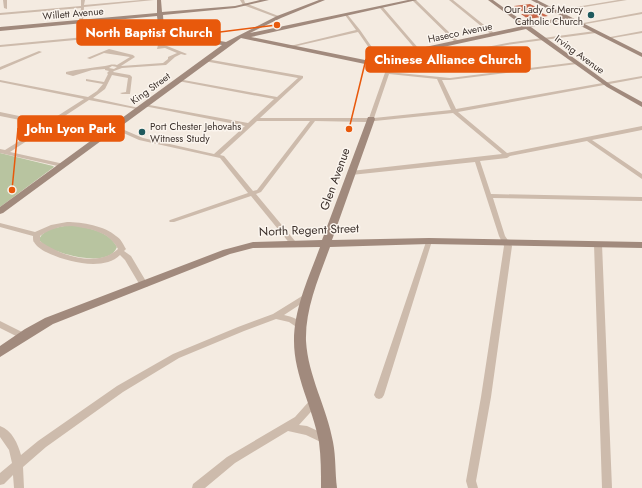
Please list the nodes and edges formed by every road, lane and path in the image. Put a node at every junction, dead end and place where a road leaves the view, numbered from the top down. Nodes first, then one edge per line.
1 (5, 0) edge
2 (83, 0) edge
3 (152, 0) edge
4 (159, 0) edge
5 (242, 0) edge
6 (267, 0) edge
7 (323, 0) edge
8 (414, 0) edge
9 (451, 0) edge
10 (490, 0) edge
11 (533, 0) edge
12 (625, 0) edge
13 (0, 1) edge
14 (247, 5) junction
15 (83, 6) junction
16 (381, 7) junction
17 (6, 8) dead end
18 (554, 11) junction
19 (642, 13) edge
20 (0, 14) edge
21 (160, 14) junction
22 (347, 14) junction
23 (279, 17) junction
24 (567, 18) junction
25 (111, 19) junction
26 (81, 21) junction
27 (580, 24) junction
28 (527, 27) junction
29 (0, 29) edge
30 (359, 31) junction
31 (595, 32) junction
32 (642, 32) edge
33 (493, 34) junction
34 (240, 36) junction
35 (607, 38) junction
36 (544, 39) junction
37 (457, 42) junction
38 (228, 44) junction
39 (0, 46) edge
40 (438, 46) junction
41 (165, 47) dead end
42 (288, 47) junction
43 (418, 50) junction
44 (40, 52) dead end
45 (180, 53) junction
46 (185, 54) dead end
47 (641, 54) edge
48 (393, 55) junction
49 (89, 58) dead end
50 (379, 59) junction
51 (206, 60) junction
52 (0, 63) edge
53 (577, 63) junction
54 (10, 65) junction
55 (120, 66) junction
56 (390, 67) junction
57 (0, 69) edge
58 (91, 69) dead end
59 (110, 70) junction
60 (387, 73) junction
61 (439, 78) junction
62 (642, 78) edge
63 (88, 80) dead end
64 (178, 80) junction
65 (0, 81) edge
66 (104, 83) junction
67 (606, 84) junction
68 (122, 93) dead end
69 (277, 98) junction
70 (88, 99) junction
71 (642, 105) edge
72 (142, 107) junction
73 (454, 111) junction
74 (0, 114) edge
75 (255, 119) junction
76 (314, 119) junction
77 (371, 119) junction
78 (49, 124) junction
79 (248, 125) junction
80 (114, 127) junction
81 (642, 128) edge
82 (588, 139) junction
83 (3, 151) edge
84 (215, 156) junction
85 (507, 156) junction
86 (477, 160) junction
87 (62, 165) junction
88 (351, 173) junction
89 (642, 178) edge
90 (253, 195) junction
91 (489, 196) junction
92 (642, 199) edge
93 (0, 211) edge
94 (172, 221) dead end
95 (0, 225) edge
96 (36, 235) junction
97 (429, 240) junction
98 (326, 242) junction
99 (506, 242) junction
100 (293, 243) junction
101 (598, 244) junction
102 (642, 245) edge
103 (120, 252) junction
104 (144, 285) junction
105 (307, 296) junction
106 (276, 316) junction
107 (0, 324) edge
108 (301, 326) junction
109 (23, 336) junction
110 (0, 352) edge
111 (379, 395) dead end
112 (315, 401) junction
113 (288, 427) junction
114 (0, 430) edge
115 (325, 438) junction
116 (18, 465) junction
117 (0, 480) edge
118 (19, 488) edge
119 (197, 488) edge
120 (329, 488) edge
121 (473, 488) edge
122 (607, 488) edge

1 - 13 street
1 - 17 street
2 - 15 street
3 - 15 street
4 - 21 street
5 - 14 street
6 - 14 street, Willett Avenue
7 - 23 street, King Street
8 - 16 street
8 - 37 street
9 - 33 street
10 - 28 street, Irving Avenue
11 - 18 street
12 - 18 street
14 - 21 street, Willett Avenue
14 - 23 street
15 - 20 street
15 - 26 street
16 - 22 street
16 - 43 street
18 - 24 street
19 - 27 street
21 - 25 street, Willett Avenue
21 - 38 street
22 - 30 street
22 - 34 street
23 - 34 street, King Street
24 - 27 street
24 - 28 street, Haseco Avenue
25 - 26 street, Willett Avenue
25 - 39 street
26 - 29 street, Willett Avenue
27 - 31 street
28 - 33 street, Haseco Avenue
28 - 36 street, Irving Avenue
30 - 42 street
30 - 50 street
31 - 35 street
31 - 36 street
32 - 35 street
33 - 37 street, Haseco Avenue
34 - 38 street, King Street
34 - 42 street, Haseco Avenue
35 - 47 street
36 - 40 street
36 - 53 street, Irving Avenue
37 - 40 street, Haseco Avenue
38 - 51 street, King Street
40 - 43 street, Haseco Avenue
41 - 45 street
42 - 50 street, Haseco Avenue
43 - 48 street, Haseco Avenue
44 - 54 street
45 - 46 street
45 - 55 street
48 - 50 street, Haseco Avenue
48 - 56 street, Glen Avenue
49 - 55 street
50 - 56 street
51 - 64 street, King Street
51 - 69 street
52 - 54 street
53 - 61 street
53 - 67 street, Irving Avenue
54 - 57 street
55 - 59 street
56 - 60 street, Glen Avenue
58 - 59 street
59 - 66 street
59 - 68 street
60 - 61 street
60 - 77 street, Glen Avenue
61 - 73 street
62 - 67 street
63 - 66 street
64 - 69 street
64 - 72 street, King Street
65 - 70 street
66 - 70 street
67 - 71 street, Irving Avenue
67 - 73 street
69 - 75 street
70 - 72 street
70 - 78 street
72 - 79 street
72 - 80 street, King Street
73 - 77 street
73 - 85 street
74 - 78 street
75 - 76 street
75 - 79 street
76 - 77 street
76 - 90 street
77 - 88 street, Glen Avenue
78 - 83 street
79 - 84 street
80 - 84 street
80 - 87 street, King Street
81 - 82 street
82 - 85 street
82 - 89 street
83 - 87 street
84 - 90 street
85 - 86 street
86 - 88 street
86 - 91 street
87 - 93 street, King Street
88 - 98 street, Glen Avenue
90 - 94 street
90 - 100 street
91 - 92 street
91 - 99 street
95 - 96 street
96 - 103 street
96 - 103 street
97 - 98 street, North Regent Street
97 - 99 street, North Regent Street
97 - 111 street
98 - 100 street, North Regent Street
98 - 105 street, Glen Avenue
99 - 101 street, North Regent Street
99 - 121 street
100 - 104 street, North Regent Street
101 - 102 street, North Regent Street
101 - 122 street
103 - 104 street
104 - 109 street, North Regent Street
105 - 106 street
105 - 108 street, Glen Avenue
106 - 108 street
106 - 116 street
107 - 109 street
108 - 112 street, Glen Avenue
109 - 110 street, North Regent Street
112 - 113 street
112 - 115 street, Glen Avenue
113 - 115 street
113 - 119 street
114 - 116 street
115 - 120 street, Glen Avenue
116 - 117 street
116 - 118 street

